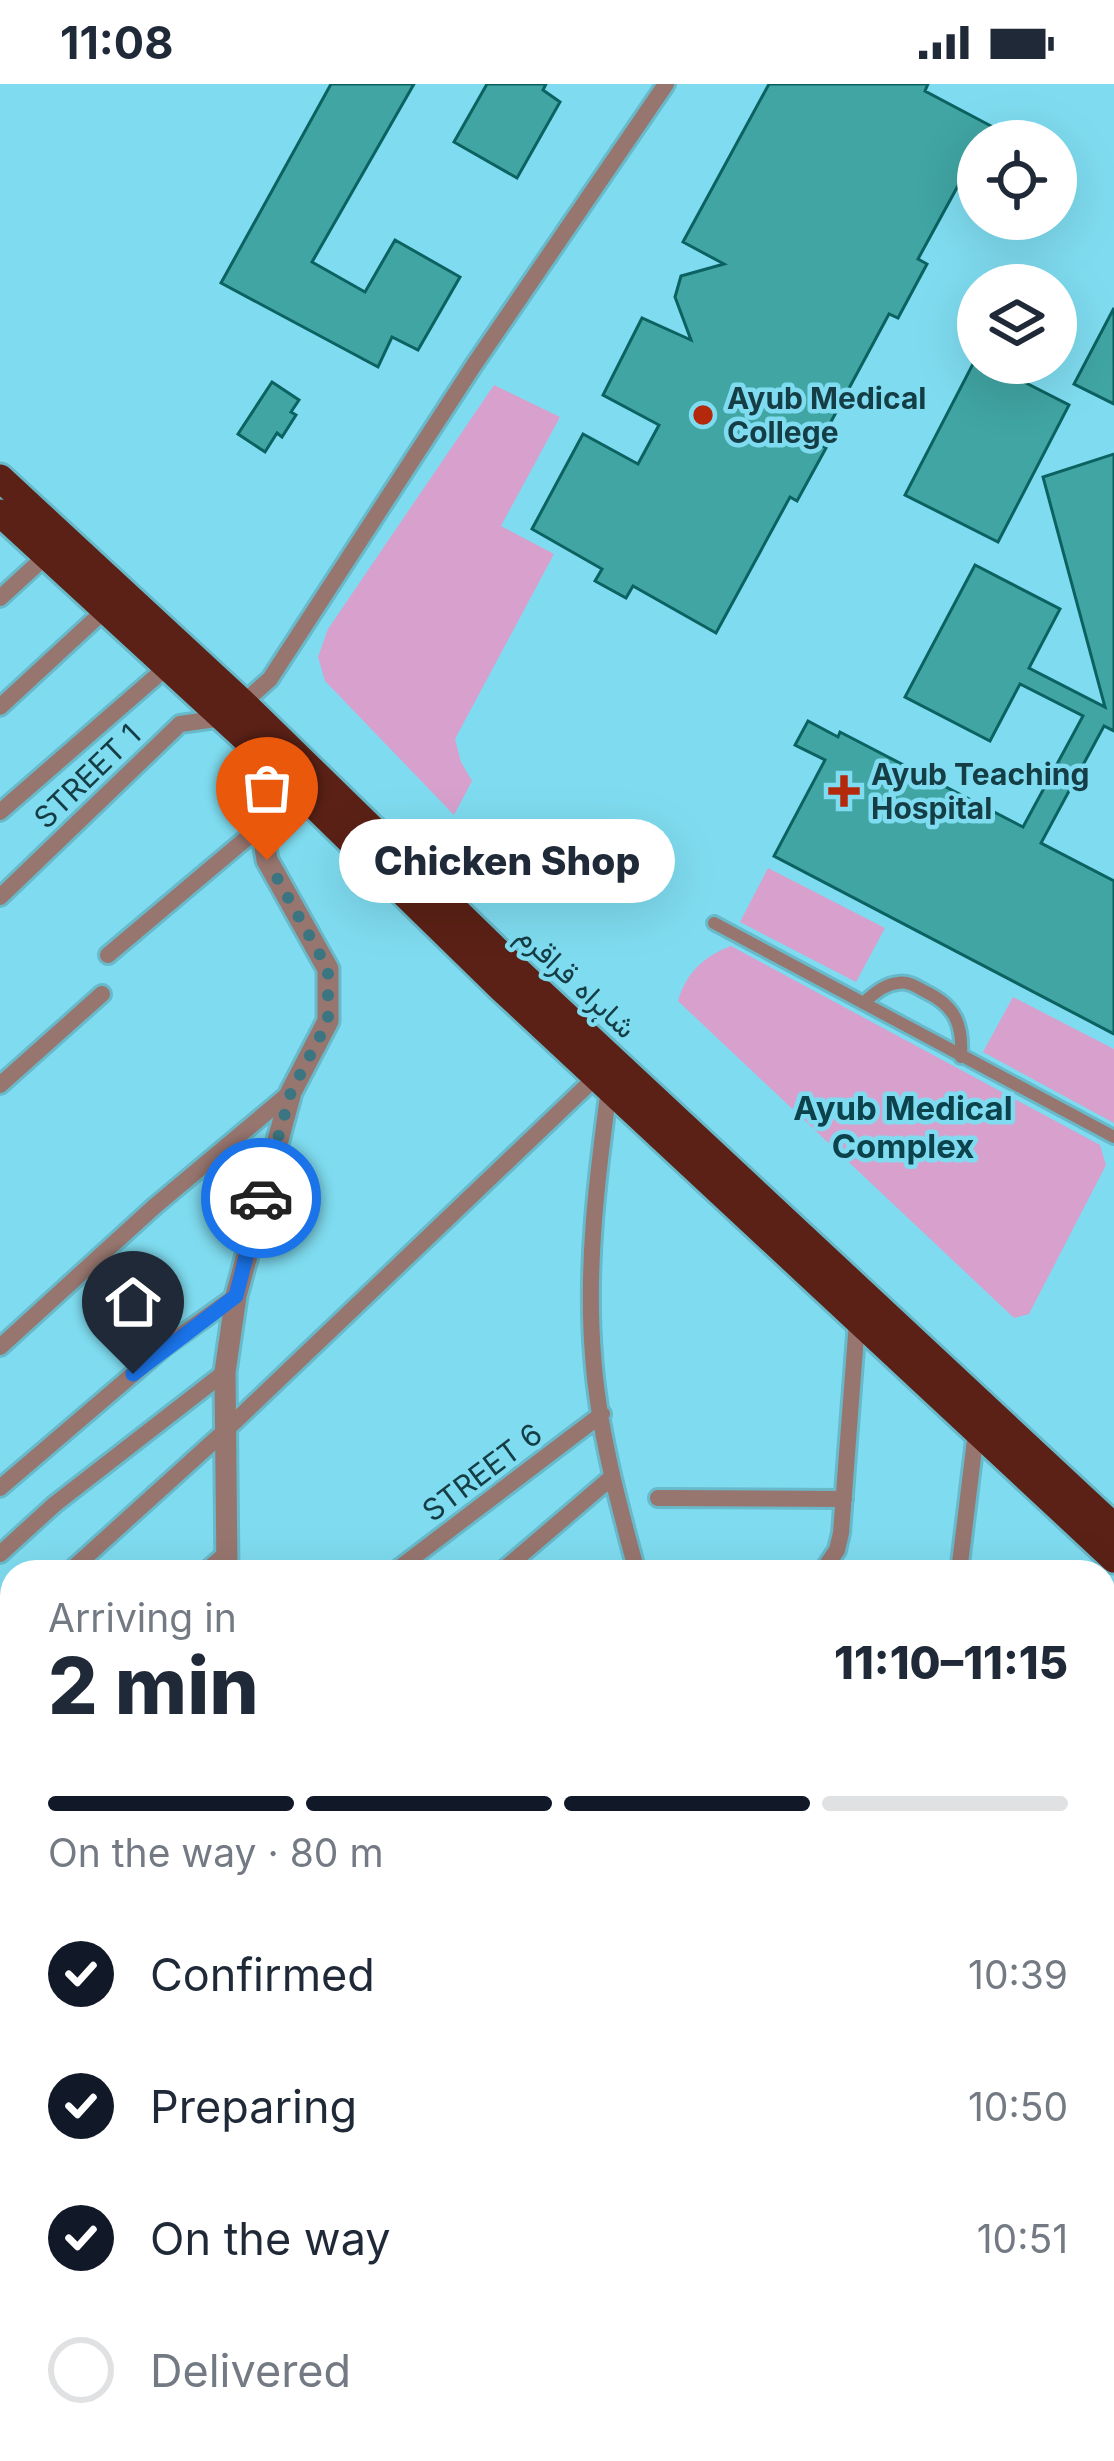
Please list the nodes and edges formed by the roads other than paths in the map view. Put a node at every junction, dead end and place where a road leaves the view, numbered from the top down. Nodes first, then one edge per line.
1 (666, 84) edge
2 (0, 478) edge
3 (0, 513) edge
4 (47, 555) junction
5 (0, 598) edge
6 (106, 609) junction
7 (168, 666) junction
8 (0, 707) edge
9 (233, 711) junction
10 (274, 768) junction
11 (0, 812) edge
12 (262, 826) junction
13 (0, 897) edge
14 (714, 923) dead end
15 (108, 955) dead end
16 (102, 994) dead end
17 (863, 1003) junction
18 (961, 1057) junction
19 (603, 1083) junction
20 (0, 1085) edge
21 (291, 1092) junction
22 (1114, 1136) edge
23 (236, 1296) junction
24 (857, 1322) junction
25 (0, 1347) edge
26 (225, 1372) junction
27 (602, 1414) junction
28 (226, 1430) junction
29 (976, 1432) junction
30 (612, 1477) junction
31 (0, 1488) edge
32 (658, 1498) dead end
33 (844, 1498) junction
34 (1114, 1526) edge
35 (0, 1554) edge
36 (1114, 1559) edge
37 (82, 1560) edge
38 (228, 1560) edge
39 (410, 1560) edge
40 (515, 1560) edge
41 (634, 1560) edge
42 (830, 1560) edge
43 (960, 1560) edge

1 - 9 street
2 - 9 highway, شاہراہ قراقرم
3 - 4 highway, شاہراہ قراقرم
4 - 5 street
4 - 6 highway, شاہراہ قراقرم
6 - 7 highway, شاہراہ قراقرم
6 - 8 street
7 - 9 highway, شاہراہ قراقرم
7 - 11 street
9 - 10 highway, شاہراہ قراقرم
9 - 13 street, STREET 1
9 - 34 highway, شاہراہ قراقرم
10 - 12 street
10 - 19 highway, شاہراہ قراقرم
12 - 15 street
12 - 21 street
14 - 17 street
16 - 20 street
17 - 18 street
17 - 18 street
18 - 22 street
19 - 24 highway, شاہراہ قراقرم
19 - 27 street
19 - 28 street
21 - 23 street
21 - 25 street
23 - 26 street
23 - 31 street
24 - 29 highway, شاہراہ قراقرم
24 - 33 street
26 - 28 street
26 - 35 street
27 - 30 street
27 - 39 street, STREET 6
28 - 37 street
28 - 38 street
29 - 36 highway, شاہراہ قراقرم
29 - 43 street
30 - 40 street
30 - 41 street
32 - 33 street
33 - 42 street

